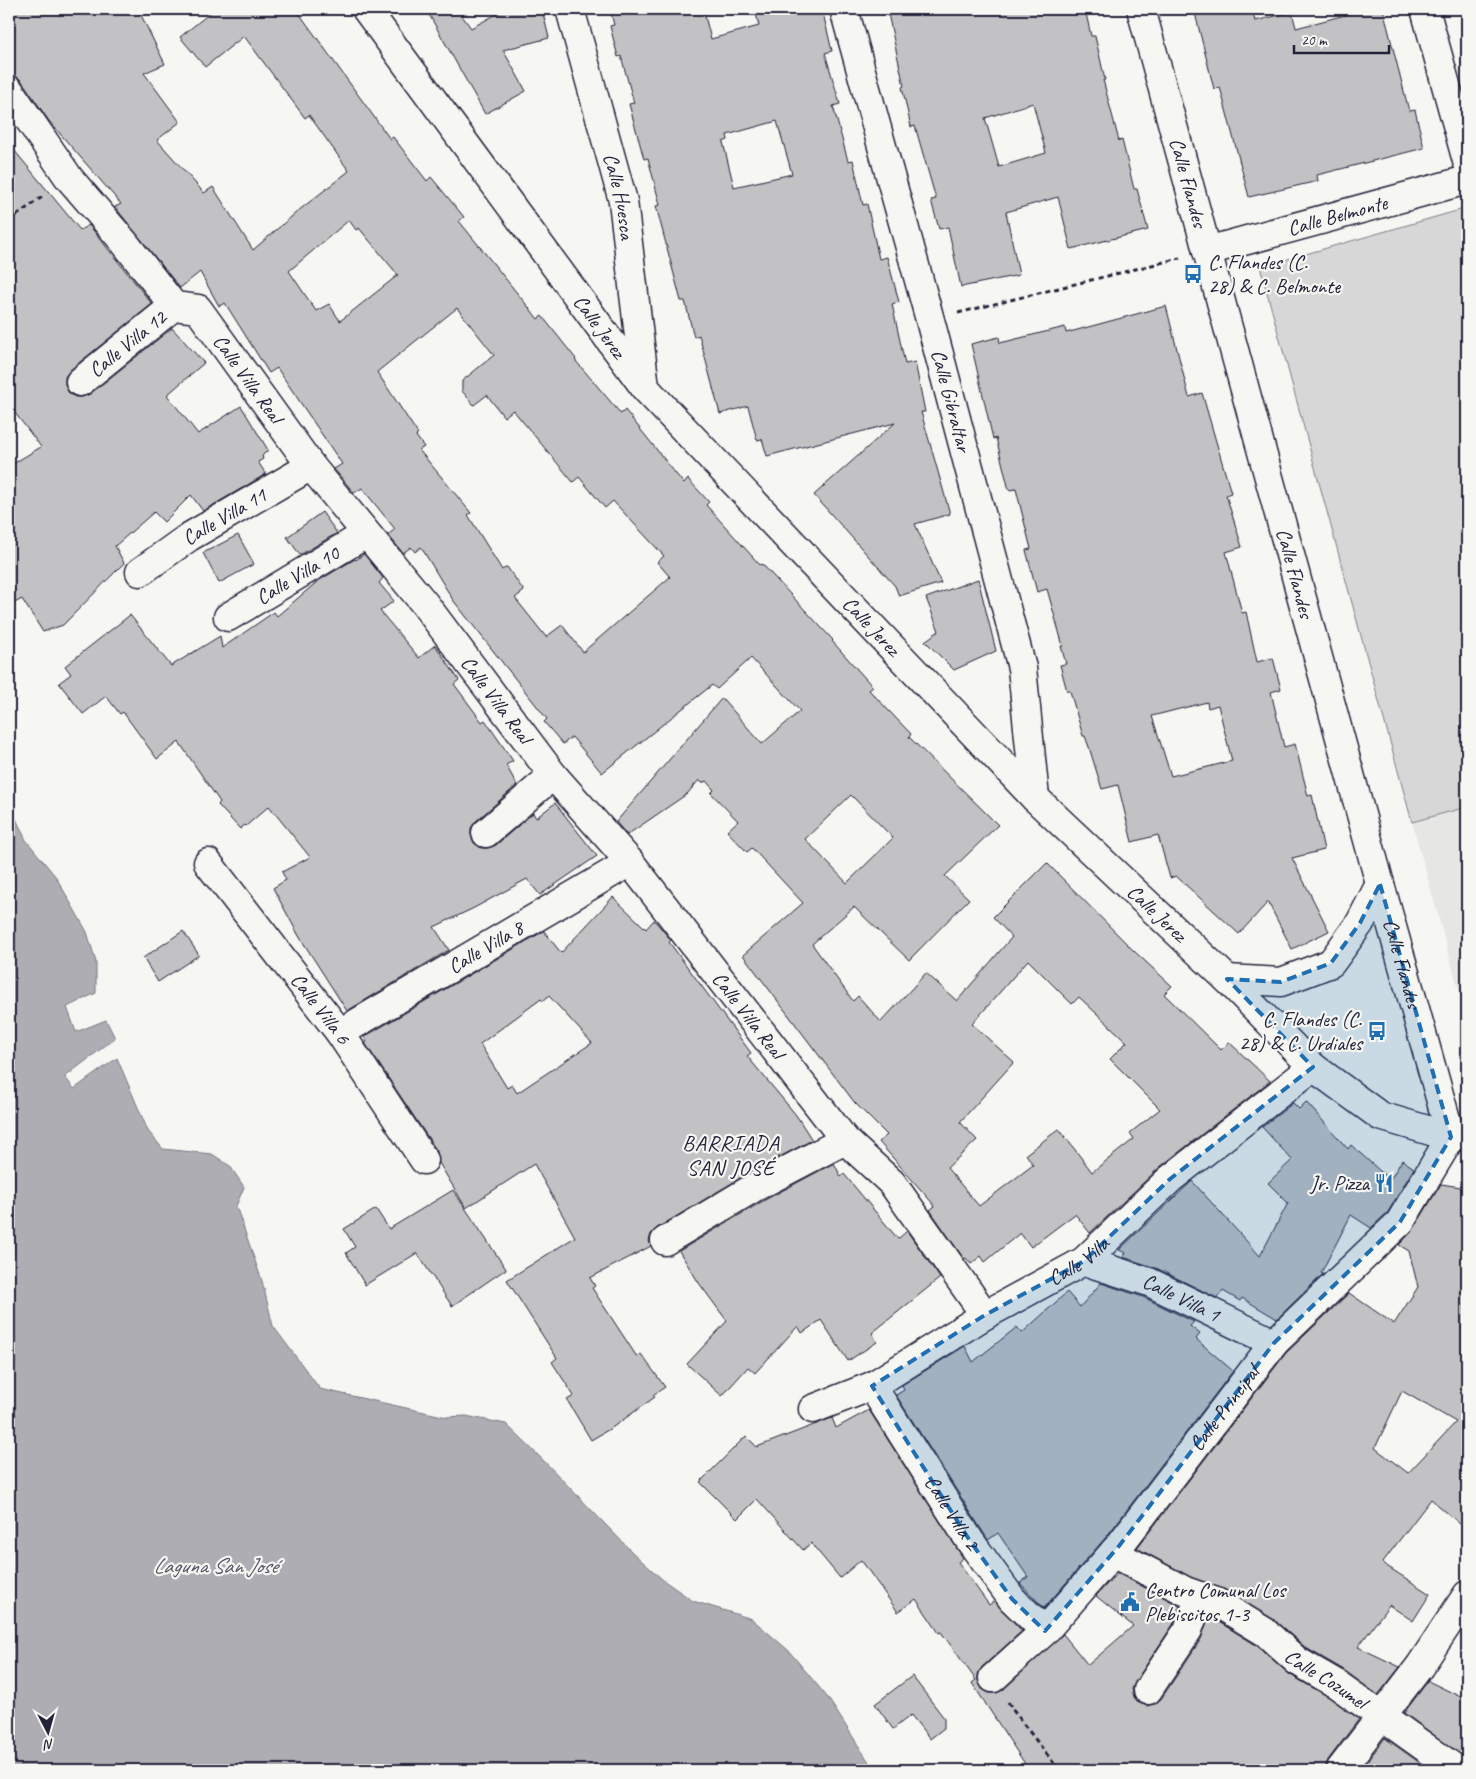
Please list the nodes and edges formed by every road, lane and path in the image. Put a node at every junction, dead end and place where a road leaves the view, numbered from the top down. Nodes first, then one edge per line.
1 (366, 9) edge
2 (570, 9) edge
3 (844, 9) edge
4 (1141, 9) edge
5 (1426, 9) edge
6 (9, 90) edge
7 (1467, 160) edge
8 (69, 178) junction
9 (1467, 180) edge
10 (9, 219) edge
11 (1207, 252) junction
12 (174, 306) junction
13 (930, 320) junction
14 (80, 382) dead end
15 (645, 388) junction
16 (311, 466) junction
17 (366, 534) junction
18 (140, 572) dead end
19 (228, 617) dead end
20 (553, 775) junction
21 (1035, 798) junction
22 (486, 833) dead end
23 (630, 862) junction
24 (208, 863) dead end
25 (1380, 884) junction
26 (1227, 979) junction
27 (340, 1033) junction
28 (1313, 1067) junction
29 (1459, 1135) edge
30 (845, 1140) junction
31 (424, 1160) dead end
32 (665, 1241) dead end
33 (1084, 1261) junction
34 (985, 1315) junction
35 (1274, 1343) junction
36 (872, 1386) junction
37 (813, 1409) dead end
38 (1113, 1553) junction
39 (1467, 1595) edge
40 (1200, 1596) junction
41 (1045, 1630) junction
42 (994, 1678) joint
43 (1148, 1690) dead end
44 (1381, 1715) junction
45 (1059, 1770) edge
46 (1340, 1770) edge
47 (1457, 1770) edge

1 - 15 street, Calle Jerez
2 - 15 street, Calle Huesca
3 - 13 street, Calle Gibraltar
4 - 11 street, Calle Flandes
5 - 7 street
6 - 8 street
8 - 10 path
8 - 12 street
9 - 11 street, Calle Belmonte
11 - 13 path
11 - 25 street, Calle Flandes
12 - 14 street, Calle Villa 12
12 - 16 street, Calle Villa Real
13 - 21 street, Calle Gibraltar
15 - 21 street, Calle Jerez
16 - 17 street, Calle Villa Real
16 - 18 street, Calle Villa 11
17 - 19 street, Calle Villa 10
17 - 20 street, Calle Villa Real
20 - 22 street
20 - 23 street, Calle Villa Real
21 - 26 street, Calle Jerez
23 - 27 street, Calle Villa 8
23 - 30 street, Calle Villa Real
24 - 27 street, Calle Villa 6
25 - 26 street
25 - 29 street, Calle Flandes
26 - 28 street, Calle Jerez
27 - 31 street, Calle Villa 6
28 - 29 street, Calle Jerez
28 - 33 street, Calle Villa
29 - 35 street, Calle Principal
30 - 32 street
30 - 34 street, Calle Villa Real
33 - 34 street, Calle Villa
33 - 35 street, Calle Villa 1
34 - 36 street, Calle Villa
35 - 38 street, Calle Principal
36 - 37 street, Calle Villa
36 - 41 street, Calle Villa 2
38 - 40 street, Calle Cozumel
38 - 41 street, Calle Principal
39 - 44 street
40 - 43 street
40 - 44 street, Calle Cozumel
41 - 42 street, Calle Principal
42 - 45 path
44 - 46 street
44 - 47 street, Calle Cozumel

